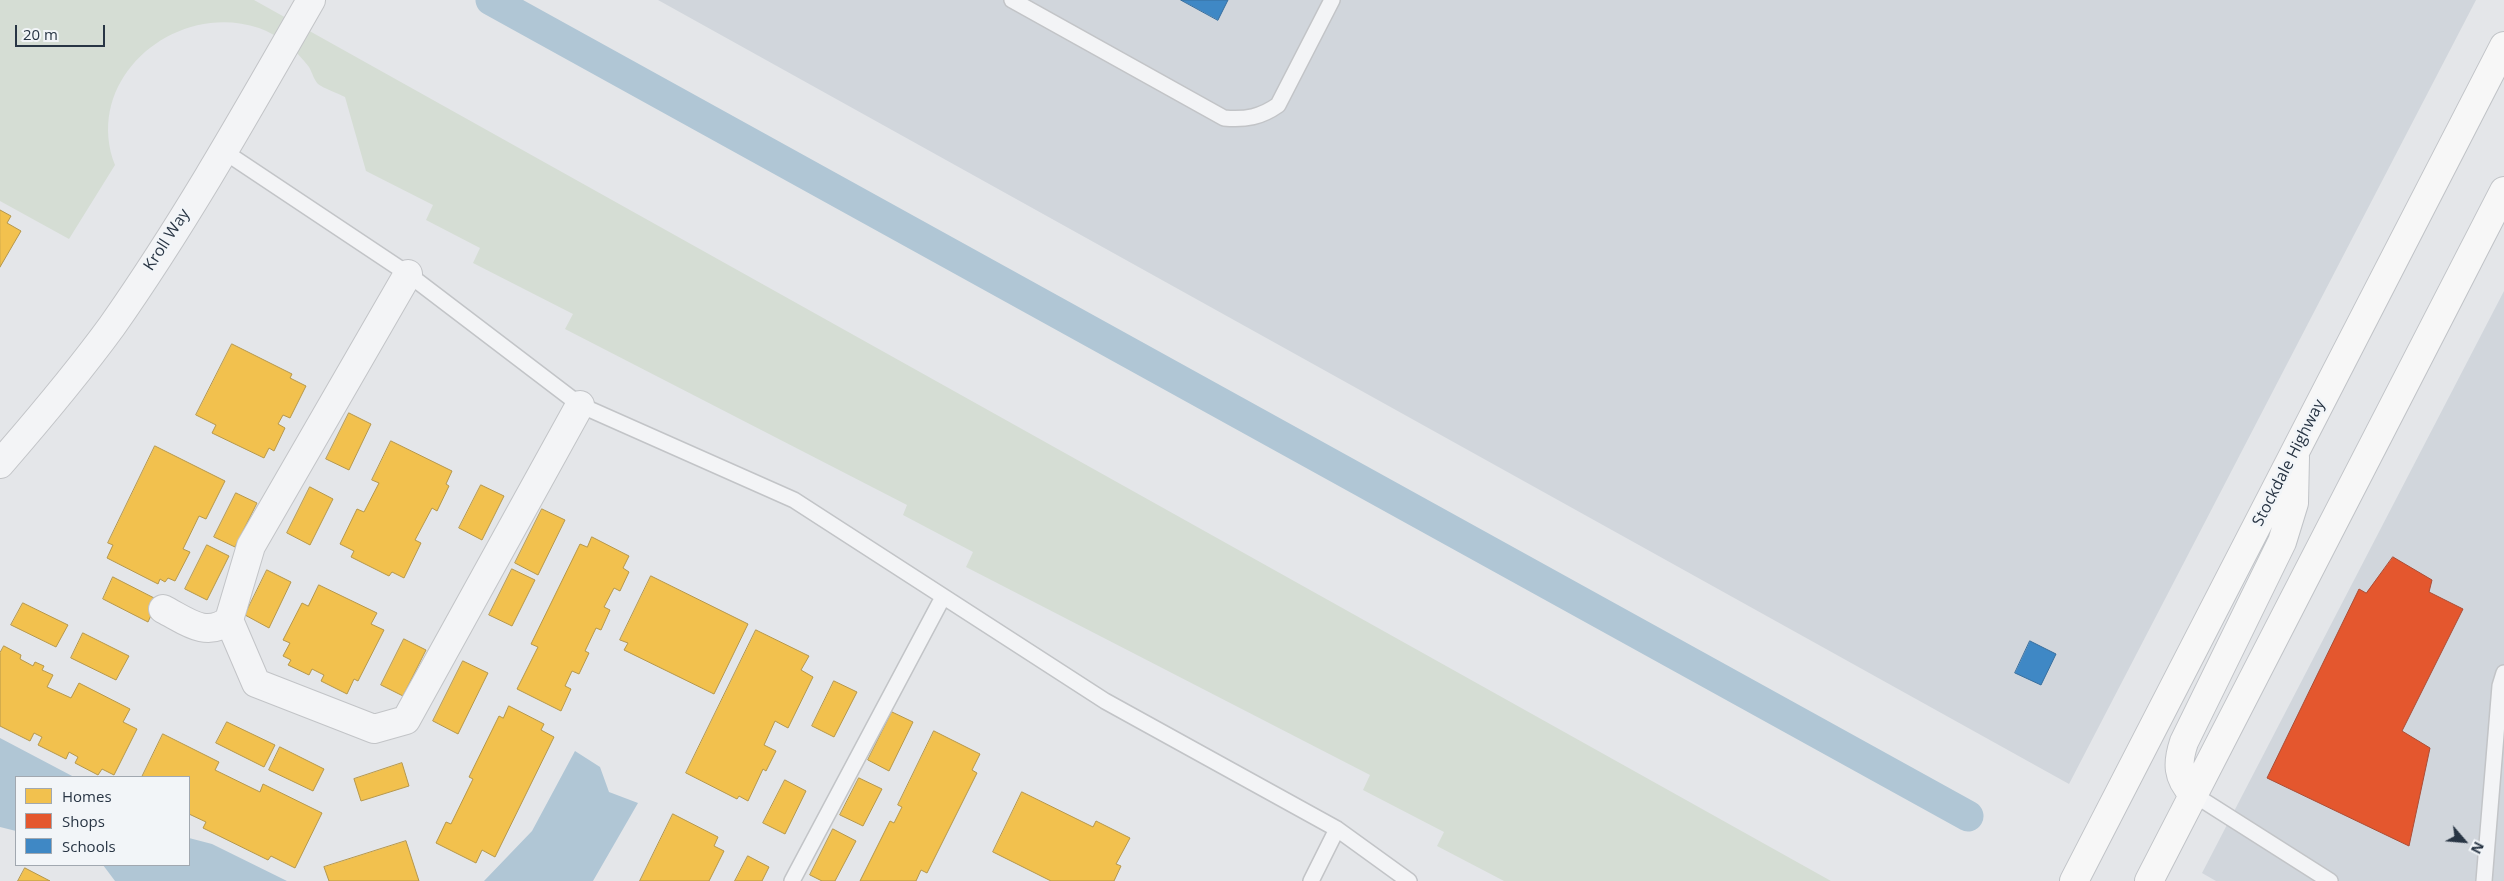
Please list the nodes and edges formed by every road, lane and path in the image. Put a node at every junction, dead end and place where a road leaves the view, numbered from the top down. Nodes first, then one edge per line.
1 (311, 0) edge
2 (1012, 0) edge
3 (1332, 0) edge
4 (2504, 46) edge
5 (225, 152) junction
6 (2504, 192) edge
7 (408, 274) junction
8 (580, 405) junction
9 (2296, 450) junction
10 (0, 464) edge
11 (943, 597) junction
12 (163, 608) dead end
13 (230, 620) junction
14 (2504, 673) edge
15 (2194, 794) junction
16 (1338, 829) junction
17 (792, 881) edge
18 (1311, 881) edge
19 (1409, 881) edge
20 (2074, 881) edge
21 (2149, 881) edge
22 (2330, 881) edge
23 (2484, 881) edge

1 - 5 street, Kroll Way
2 - 3 lane
4 - 9 main road, Stockdale Highway
5 - 7 lane
5 - 10 street, Kroll Way
6 - 15 main road
7 - 8 lane
7 - 13 street
8 - 11 lane
8 - 13 street
9 - 15 main road
9 - 20 main road, Stockdale Highway
11 - 16 lane
11 - 17 lane
12 - 13 street
14 - 23 lane
15 - 21 main road
15 - 22 lane
16 - 18 lane
16 - 19 lane

